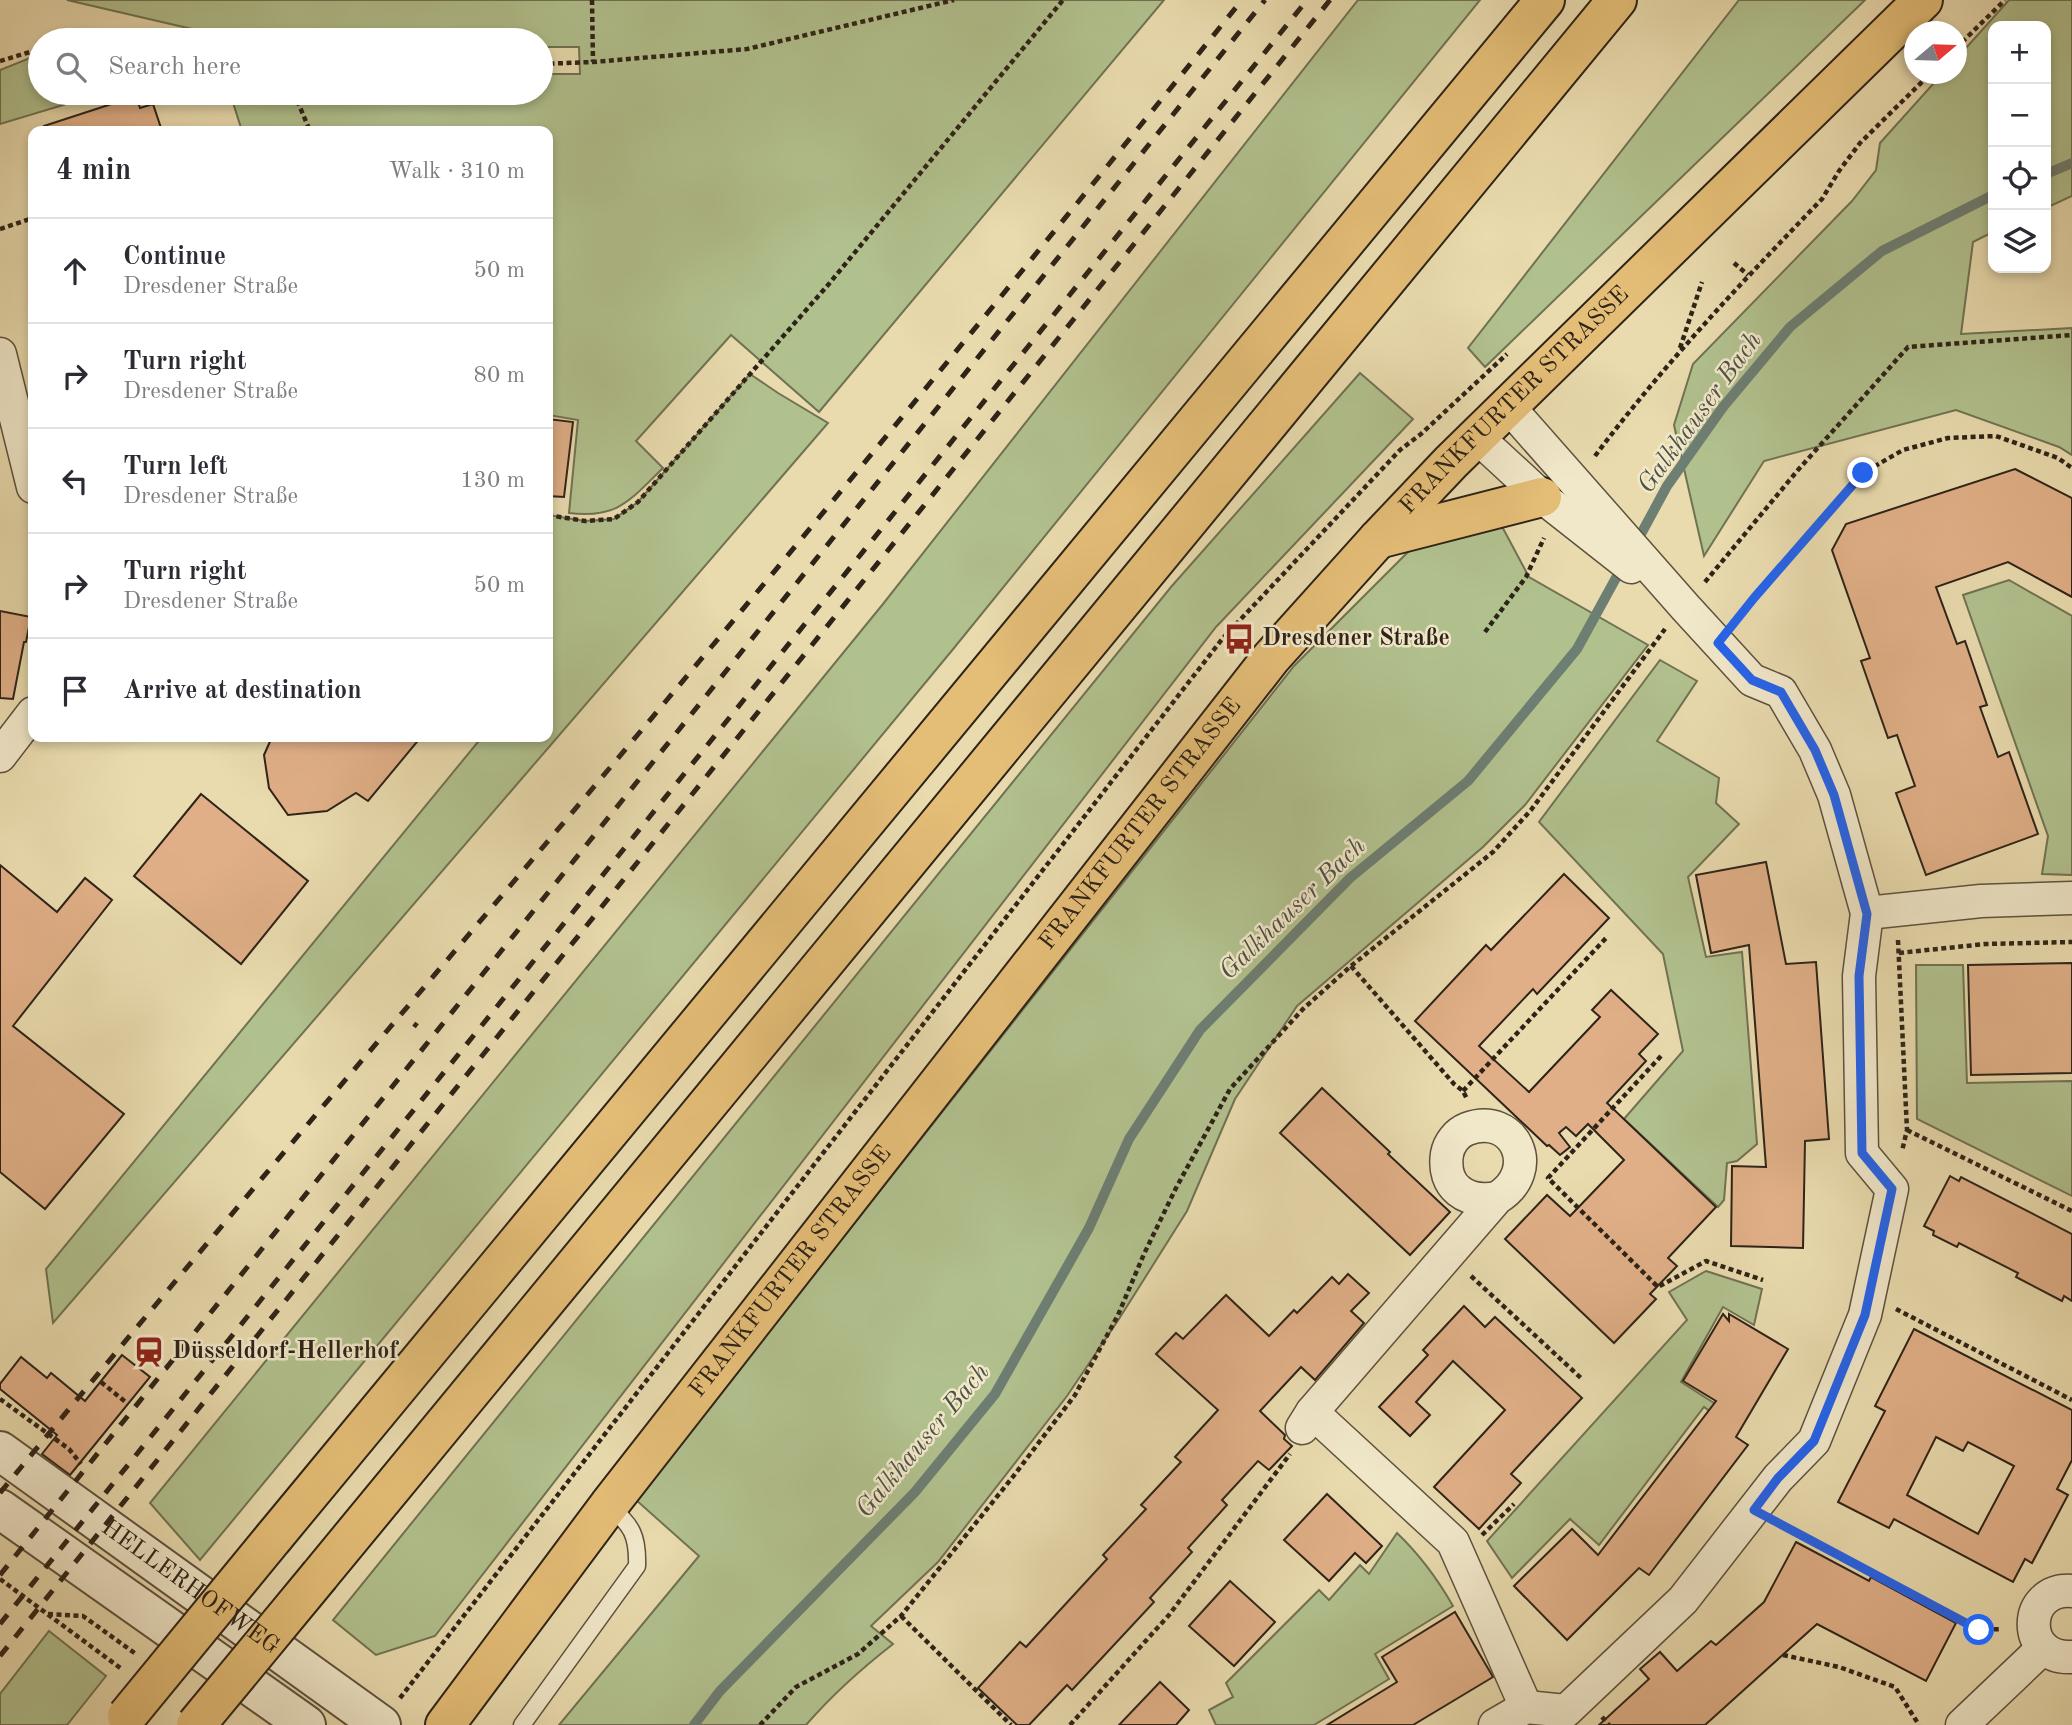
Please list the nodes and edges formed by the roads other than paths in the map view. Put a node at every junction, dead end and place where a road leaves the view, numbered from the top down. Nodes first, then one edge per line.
1 (1545, 0) edge
2 (1617, 0) edge
3 (1923, 0) edge
4 (0, 354) edge
5 (1508, 406) junction
6 (1477, 437) junction
7 (28, 467) edge
8 (1555, 508) junction
9 (1378, 539) junction
10 (1671, 618) junction
11 (28, 720) edge
12 (0, 756) edge
13 (2072, 898) edge
14 (1867, 914) junction
15 (1497, 1198) junction
16 (0, 1451) edge
17 (609, 1505) junction
18 (0, 1508) edge
19 (2072, 1591) edge
20 (2049, 1644) edge
21 (1527, 1707) junction
22 (1568, 1718) edge
23 (123, 1721) edge
24 (196, 1725) edge
25 (306, 1725) edge
26 (381, 1725) edge
27 (445, 1725) edge
28 (522, 1725) edge
29 (1495, 1725) edge
30 (1962, 1725) edge

1 - 23 main road, bridge
2 - 24 main road, bridge
3 - 5 main road, FRANKFURTER STRASSE
4 - 7 street
5 - 6 main road, FRANKFURTER STRASSE
5 - 10 street
6 - 8 street
6 - 9 main road, FRANKFURTER STRASSE
8 - 9 main road
8 - 10 street
9 - 17 main road, FRANKFURTER STRASSE
10 - 14 street
11 - 12 street
13 - 14 street
14 - 22 street
15 - 15 street
15 - 21 street
16 - 26 street, HELLERHOFWEG
17 - 27 main road, FRANKFURTER STRASSE
17 - 28 lane
18 - 25 street, HELLERHOFWEG
19 - 20 street
20 - 30 street
21 - 22 street
21 - 29 street

